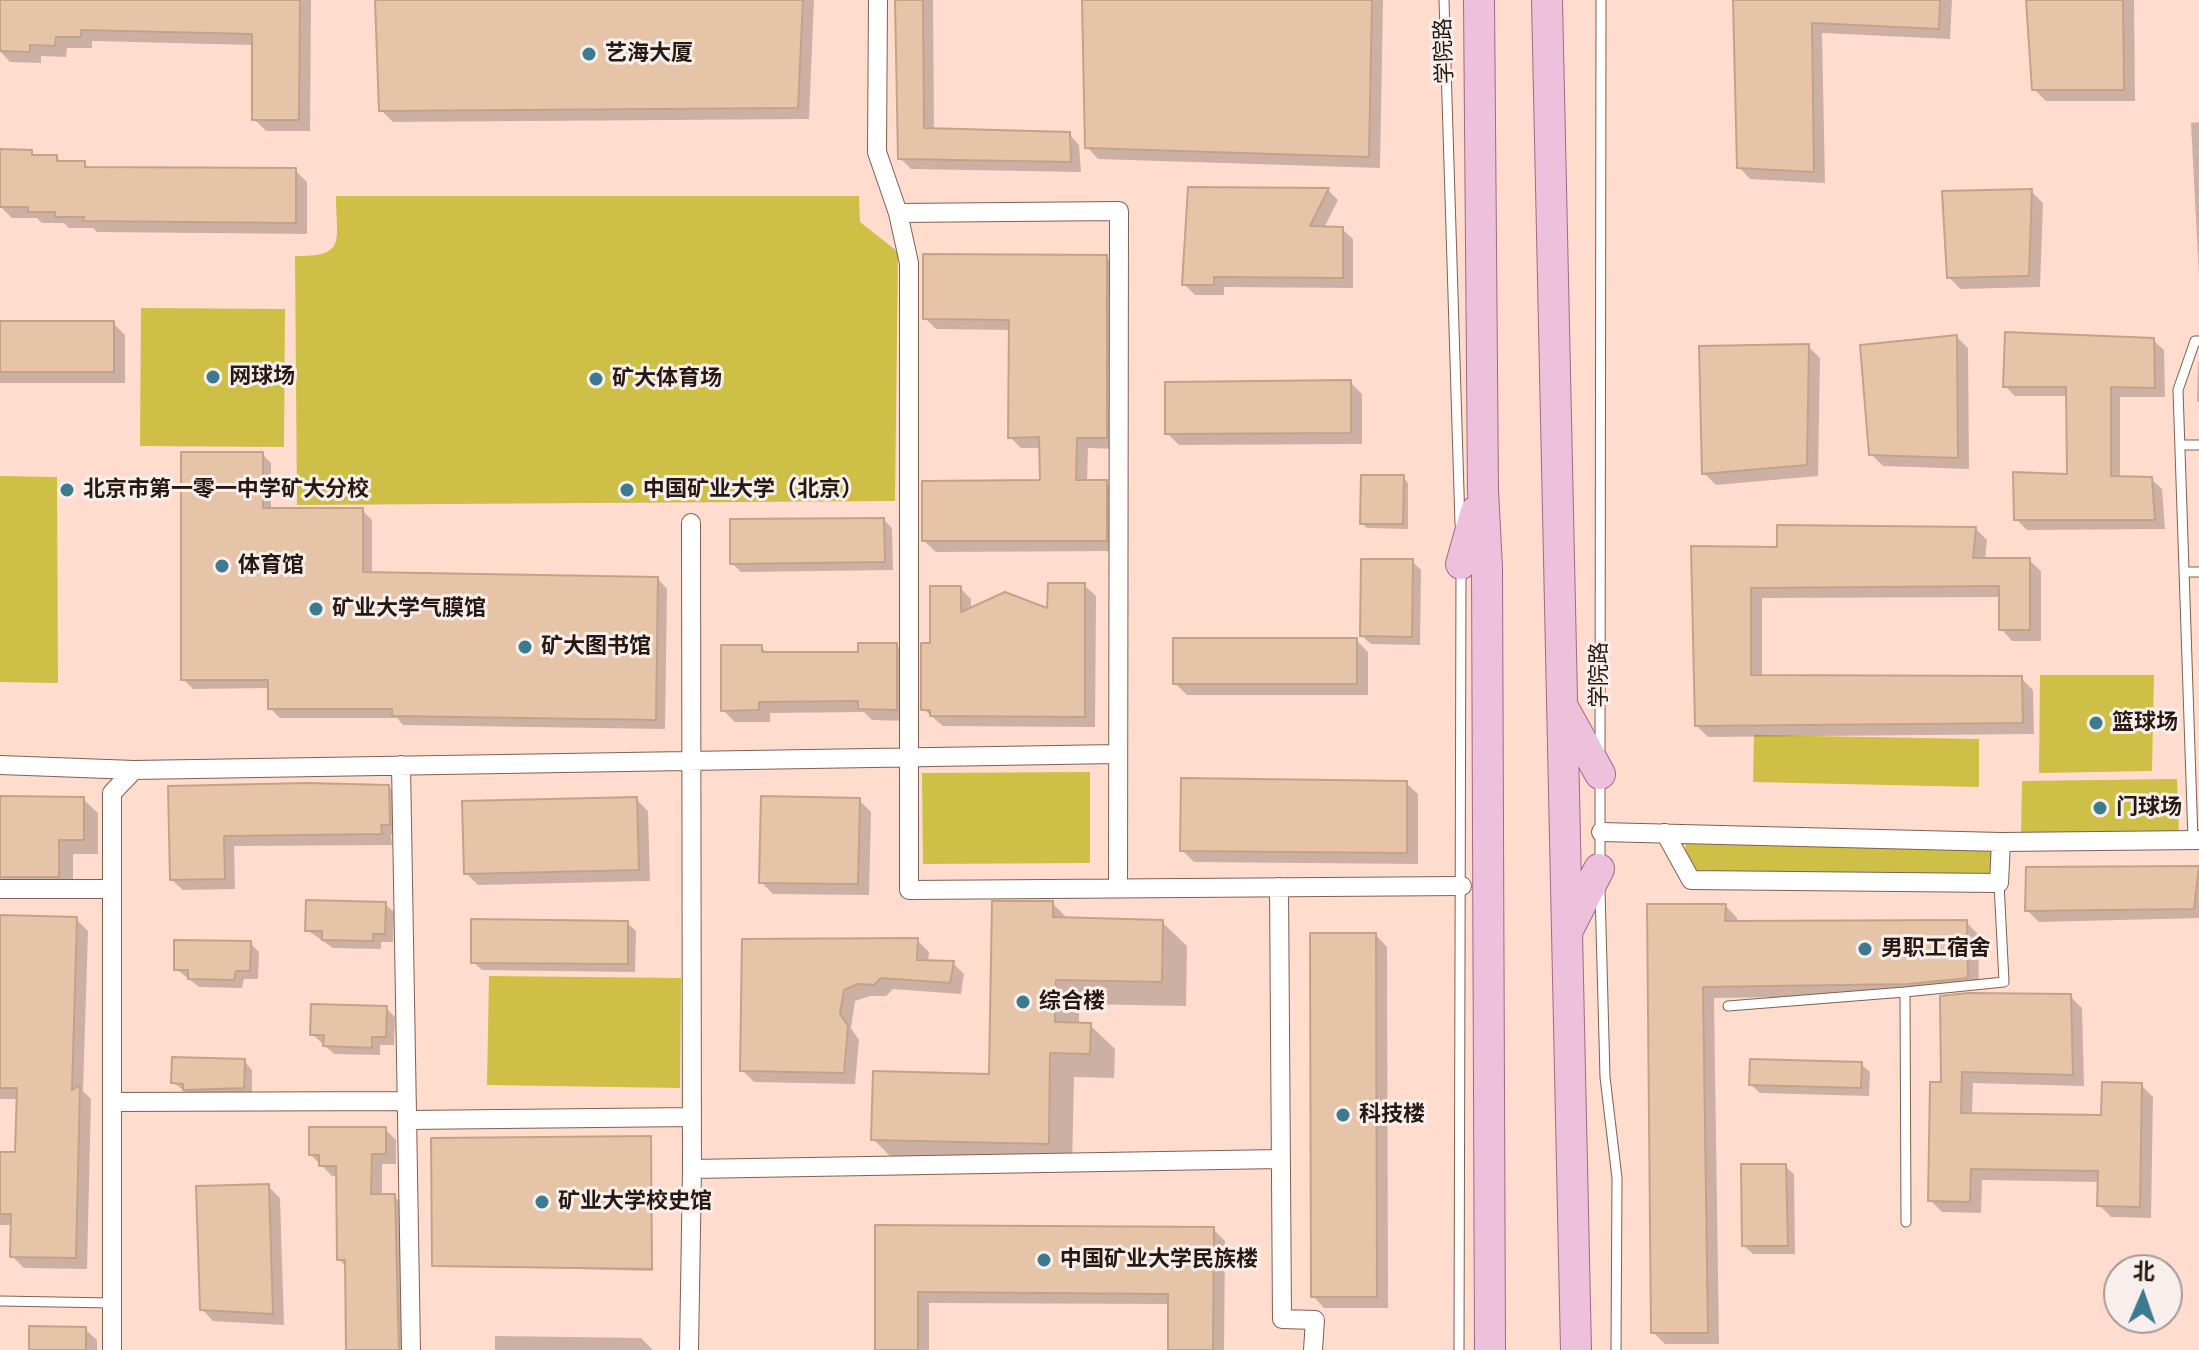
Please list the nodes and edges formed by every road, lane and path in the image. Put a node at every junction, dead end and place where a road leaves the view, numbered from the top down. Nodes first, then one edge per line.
1 (878, 0) edge
2 (1444, 0) edge
3 (1479, 0) edge
4 (1547, 0) edge
5 (1601, 0) edge
6 (898, 213) junction
7 (2199, 341) edge
8 (2180, 445) junction
9 (2199, 445) edge
10 (1483, 490) junction
11 (691, 523) dead end
12 (1461, 564) junction
13 (2184, 572) junction
14 (2199, 572) edge
15 (2194, 701) edge
16 (1562, 706) junction
17 (1117, 754) junction
18 (909, 759) junction
19 (689, 762) junction
20 (0, 765) edge
21 (401, 765) junction
22 (134, 770) junction
23 (1600, 774) junction
24 (1601, 832) junction
25 (1665, 833) junction
26 (2196, 840) edge
27 (2001, 842) junction
28 (1599, 869) junction
29 (1999, 883) junction
30 (1462, 886) junction
31 (1279, 887) junction
32 (1118, 888) junction
33 (0, 889) edge
34 (112, 889) junction
35 (1566, 934) junction
36 (1905, 992) junction
37 (1728, 1006) dead end
38 (407, 1101) junction
39 (112, 1102) junction
40 (692, 1117) junction
41 (407, 1120) junction
42 (1280, 1159) junction
43 (692, 1169) junction
44 (1906, 1222) dead end
45 (0, 1301) edge
46 (112, 1303) junction
47 (112, 1350) edge
48 (411, 1350) edge
49 (689, 1350) edge
50 (1313, 1350) edge
51 (1459, 1350) edge
52 (1490, 1350) edge
53 (1576, 1350) edge
54 (1616, 1350) edge

1 - 6 street
2 - 12 lane, 学院路
3 - 10 main road, 学院路
4 - 16 main road, 学院路
5 - 23 lane, 学院路
6 - 17 street
6 - 18 street
7 - 8 lane
8 - 9 lane
8 - 13 lane
10 - 12 main road
10 - 52 main road, 学院路
11 - 19 street
12 - 30 lane, 学院路
13 - 14 lane
13 - 15 lane
15 - 26 lane
16 - 23 main road
16 - 35 main road, 学院路
17 - 18 street
17 - 32 street
18 - 19 street
18 - 32 street
19 - 21 street
19 - 40 street
20 - 22 street
21 - 22 street
21 - 38 street
22 - 34 street
23 - 24 lane, 学院路
24 - 25 street
24 - 28 lane, 学院路
25 - 27 street
25 - 29 street
26 - 27 street
27 - 29 street
28 - 35 main road
28 - 54 lane, 学院路
29 - 36 lane
30 - 31 street
30 - 51 lane, 学院路
31 - 32 street
31 - 42 street
33 - 34 street
34 - 39 street
35 - 53 main road, 学院路
36 - 37 lane
36 - 44 lane
38 - 39 street
38 - 41 street
39 - 46 street
40 - 41 street
40 - 43 street
41 - 48 street
42 - 43 street
42 - 50 street
43 - 49 street
45 - 46 lane
46 - 47 street

